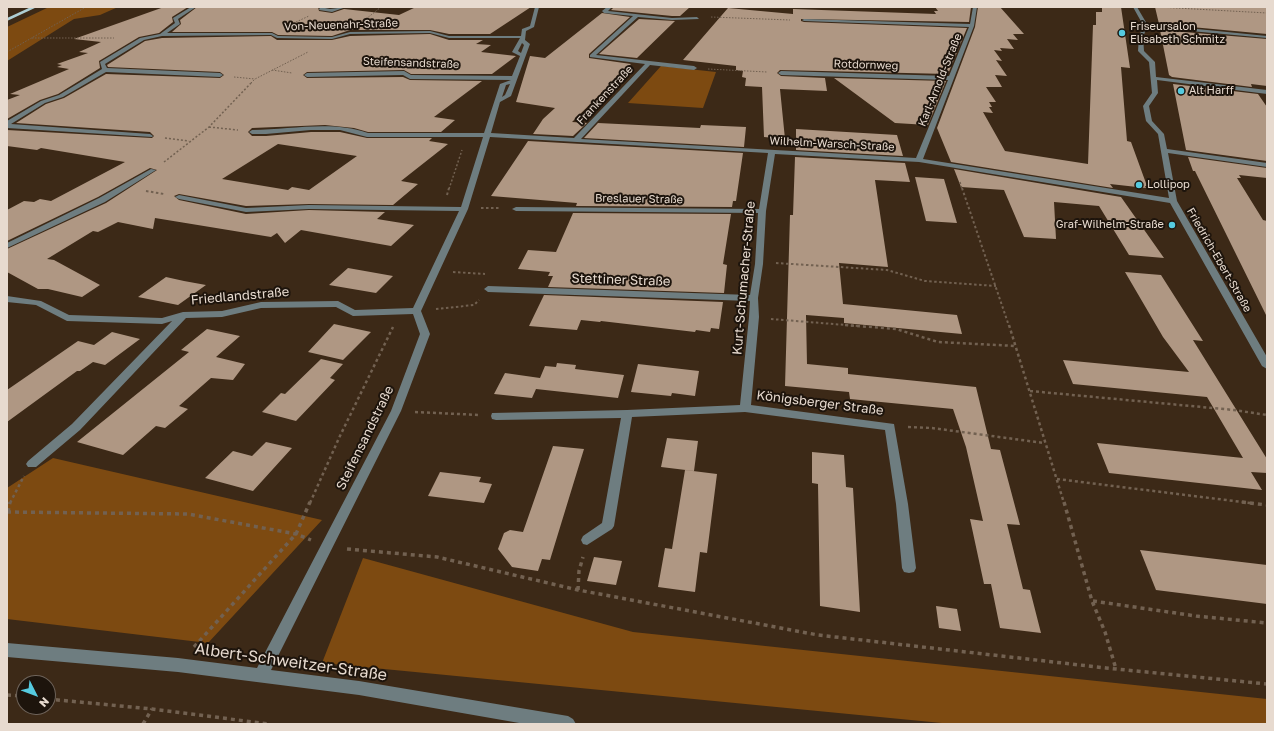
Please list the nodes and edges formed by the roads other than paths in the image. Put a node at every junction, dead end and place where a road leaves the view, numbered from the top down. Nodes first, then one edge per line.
1 (35, 7) edge
2 (194, 7) edge
3 (322, 7) edge
4 (344, 7) edge
5 (537, 7) edge
6 (610, 7) edge
7 (975, 7) edge
8 (1135, 7) edge
9 (637, 15) junction
10 (697, 18) road end
11 (7, 20) edge
12 (804, 20) road end
13 (972, 26) junction
14 (1145, 26) junction
15 (162, 35) junction
16 (1267, 37) edge
17 (522, 39) junction
18 (649, 63) junction
19 (694, 68) road end
20 (105, 70) junction
21 (782, 72) road end
22 (220, 75) road end
23 (307, 75) road end
24 (950, 78) junction
25 (1153, 78) junction
26 (514, 79) junction
27 (1267, 92) edge
28 (7, 125) edge
29 (252, 132) road end
30 (486, 135) junction
31 (150, 136) road end
32 (576, 140) junction
33 (1163, 150) junction
34 (772, 152) junction
35 (919, 160) junction
36 (1267, 165) edge
37 (153, 170) road end
38 (123, 187) junction
39 (132, 188) road end
40 (179, 197) road end
41 (1173, 201) junction
42 (464, 208) junction
43 (516, 208) road end
44 (762, 211) junction
45 (7, 246) edge
46 (488, 289) road end
47 (754, 298) junction
48 (7, 299) edge
49 (416, 311) junction
50 (183, 315) junction
51 (1267, 366) edge
52 (745, 408) junction
53 (627, 414) junction
54 (496, 416) road end
55 (32, 464) road end
56 (587, 540) road end
57 (909, 568) dead end
58 (7, 650) edge
59 (261, 675) junction
60 (568, 724) edge

1 - 11 main road
2 - 15 street
3 - 4 street
5 - 17 street
6 - 9 street
7 - 13 street, Karl-Arnold-Straße
8 - 14 street
9 - 10 street
9 - 18 street, Frankenstraße
12 - 13 street
13 - 24 street, Karl-Arnold-Straße
14 - 16 street
14 - 25 street, Friedrich-Ebert-Straße
15 - 17 street, Von-Neuenahr-Straße
15 - 20 street
17 - 26 street
18 - 19 street, Frankenstraße
18 - 32 street, Frankenstraße
20 - 22 street
20 - 28 street
21 - 24 street, Rotdornweg
23 - 26 street, Steifensandstraße
24 - 35 street, Karl-Arnold-Straße
25 - 27 street
25 - 33 street, Friedrich-Ebert-Straße
26 - 30 street
28 - 31 street
29 - 30 street
30 - 32 street, Wilhelm-Warsch-Straße
30 - 42 street
32 - 34 street, Wilhelm-Warsch-Straße
33 - 36 street
33 - 41 street, Friedrich-Ebert-Straße
34 - 35 street, Wilhelm-Warsch-Straße
34 - 44 street, Kurt-Schumacher-Straße
35 - 41 street, Wilhelm-Warsch-Straße
37 - 38 street
38 - 39 street
38 - 45 street
40 - 42 street
41 - 51 street, Friedrich-Ebert-Straße
42 - 49 street
43 - 44 street, Breslauer Straße
44 - 47 street, Kurt-Schumacher-Straße
46 - 47 street, Stettiner Straße
47 - 52 street, Kurt-Schumacher-Straße
48 - 50 street, Friedlandstraße
49 - 50 street, Friedlandstraße
49 - 59 street, Steifensandstraße
50 - 55 street, Friedlandstraße
52 - 53 street, Königsberger Straße
52 - 57 street, Königsberger Straße
53 - 54 street, Königsberger Straße
53 - 56 street
58 - 59 street, Albert-Schweitzer-Straße
59 - 60 street, Albert-Schweitzer-Straße

